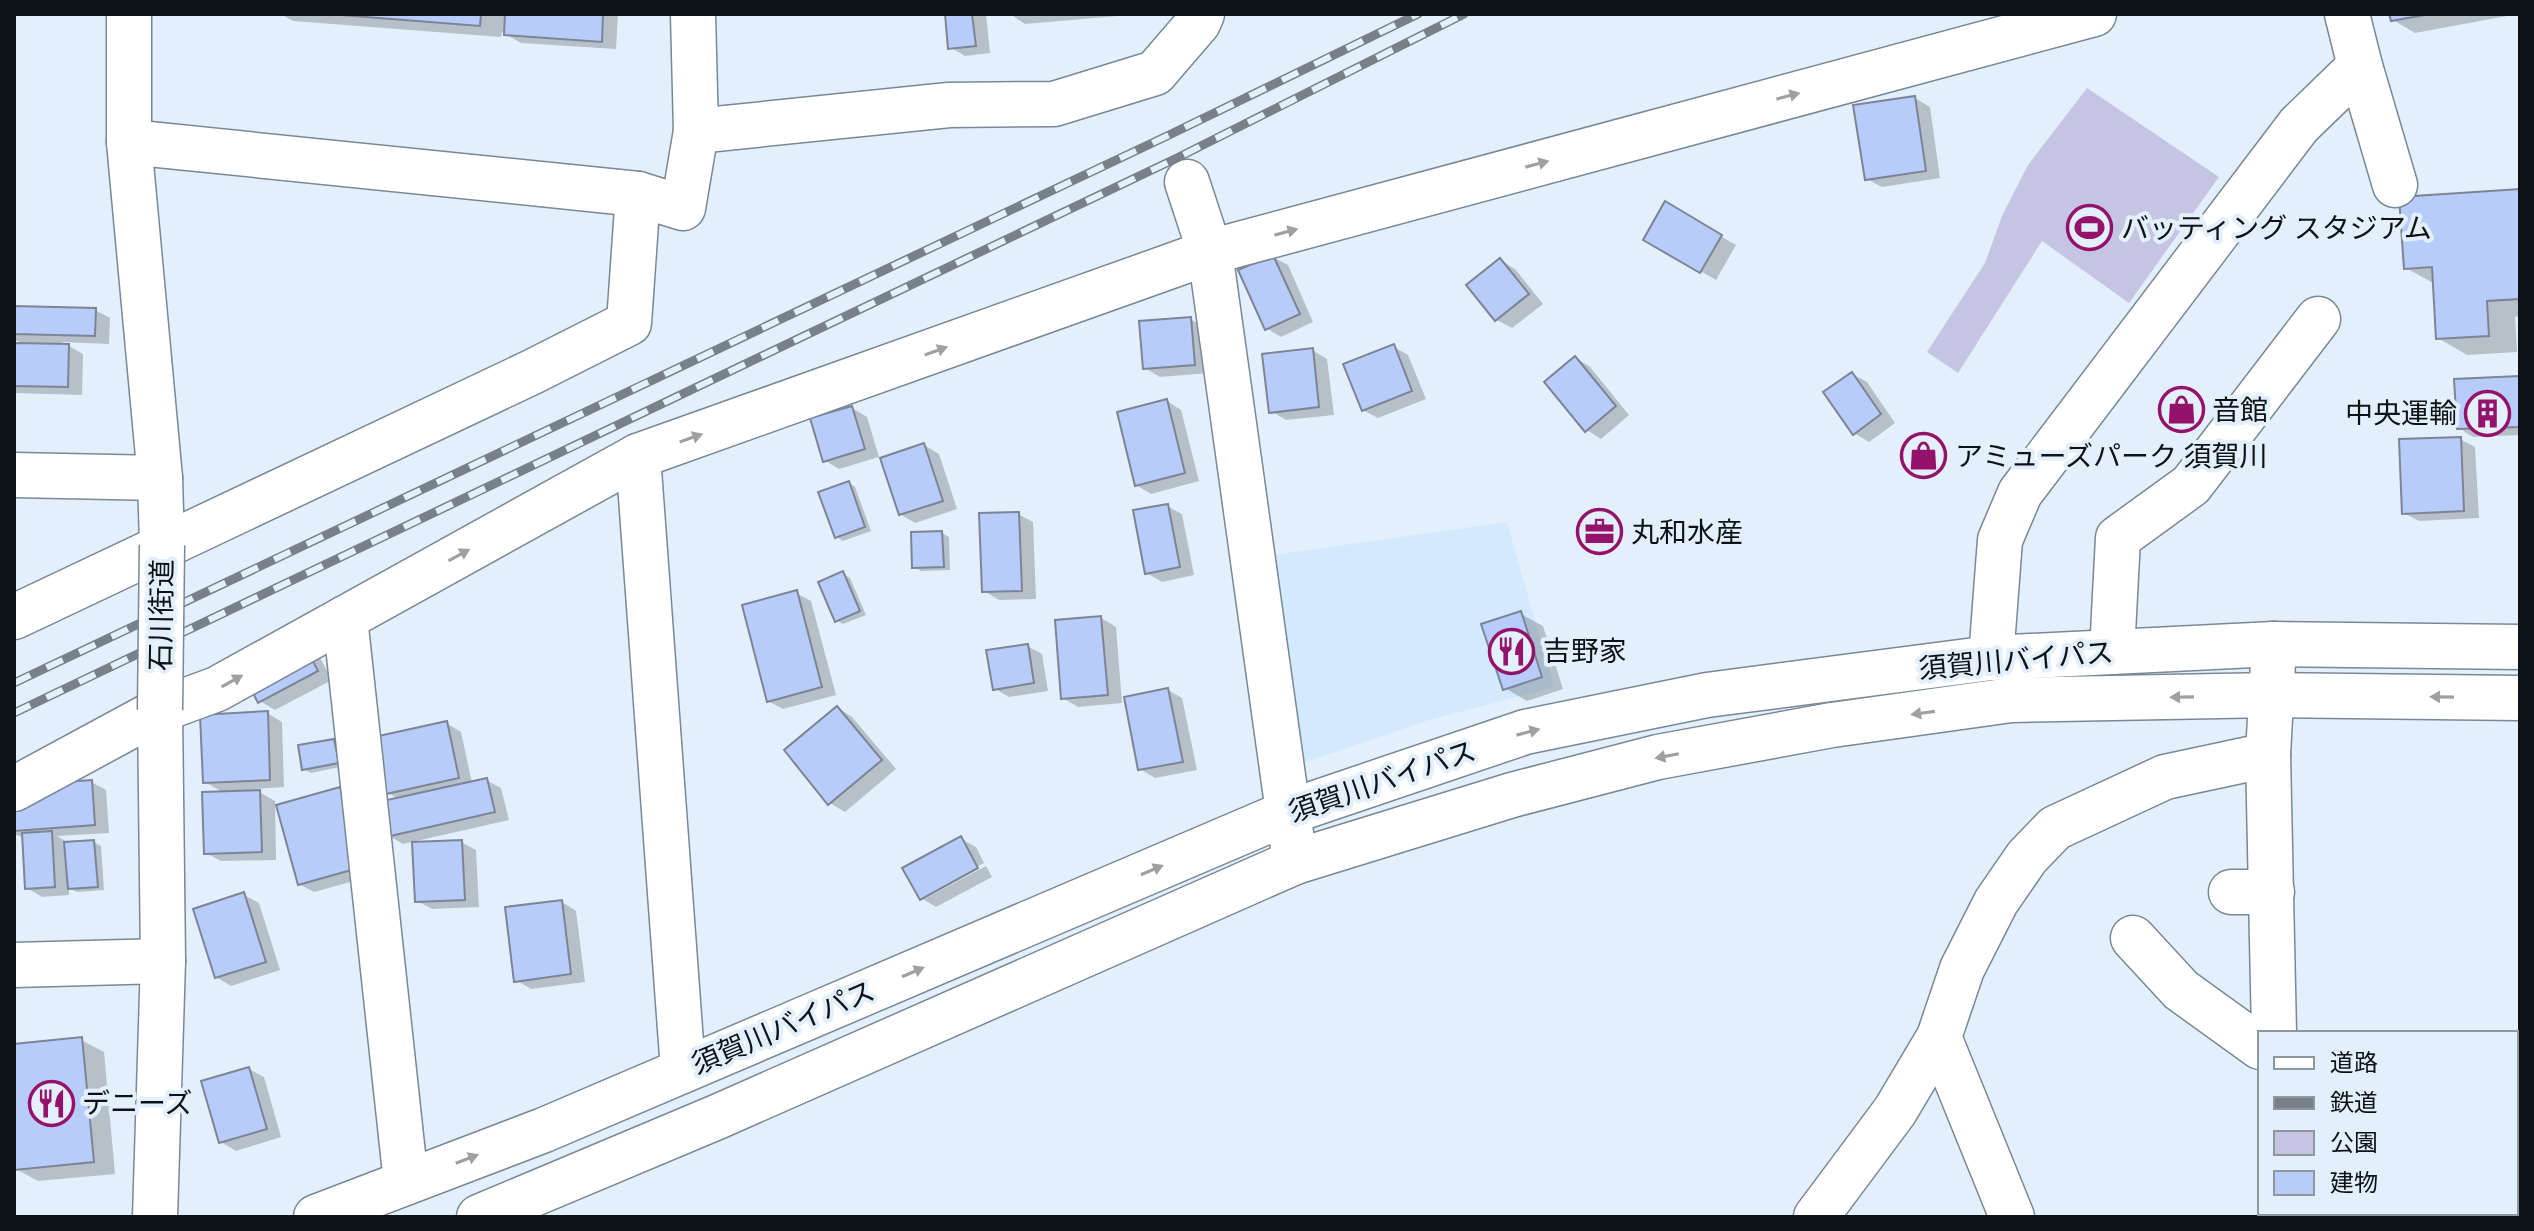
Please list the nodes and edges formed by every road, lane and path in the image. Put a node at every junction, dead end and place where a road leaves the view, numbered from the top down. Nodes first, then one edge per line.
1 (129, 14) edge
2 (693, 14) edge
3 (1202, 14) edge
4 (2094, 14) edge
5 (2347, 14) edge
6 (2360, 66) junction
7 (696, 131) junction
8 (129, 142) junction
9 (1187, 182) dead end
10 (2395, 185) dead end
11 (638, 194) junction
12 (1210, 252) junction
13 (2318, 319) dead end
14 (638, 456) junction
15 (14, 475) edge
16 (160, 478) junction
17 (162, 545) junction
18 (14, 617) edge
19 (345, 618) junction
20 (2274, 644) junction
21 (2520, 647) edge
22 (2112, 652) junction
23 (1991, 658) junction
24 (2273, 695) junction
25 (2520, 698) edge
26 (160, 710) junction
27 (2268, 755) junction
28 (14, 789) edge
29 (1289, 812) junction
30 (1295, 862) junction
31 (2133, 938) dead end
32 (163, 961) junction
33 (14, 965) edge
34 (2274, 1031) edge
35 (1939, 1037) junction
36 (2258, 1046) edge
37 (683, 1070) junction
38 (406, 1182) junction
39 (155, 1217) edge
40 (316, 1217) edge
41 (479, 1217) edge
42 (1816, 1217) edge
43 (2012, 1217) edge

1 - 8 main road, 石川街道
2 - 7 main road
3 - 7 main road
12 -> 4 main road
5 - 6 main road
6 - 10 main road
6 - 23 main road
7 - 11 main road
8 - 11 main road
8 - 16 main road, 石川街道
9 - 12 main road
11 - 17 main road
14 -> 12 main road
12 - 29 main road
13 - 22 main road
19 -> 14 main road
14 - 37 main road
15 - 16 main road
16 - 17 main road, 石川街道
17 - 18 main road
17 - 26 main road, 石川街道, bridge
26 -> 19 main road
19 - 38 main road
20 - 21 main road, 須賀川バイパス
20 - 22 main road, 須賀川バイパス
20 - 24 main road
22 - 23 main road, 須賀川バイパス
29 -> 23 main road, 須賀川バイパス
25 -> 24 main road, 須賀川バイパス
24 - 27 main road
24 -> 30 main road, 須賀川バイパス
26 - 28 main road
26 - 32 main road, 石川街道
27 - 34 main road
27 - 35 main road
29 - 30 main road
37 -> 29 main road, 須賀川バイパス
30 - 41 main road, 須賀川バイパス
31 - 36 main road
32 - 33 main road
32 - 39 main road, 石川街道
35 - 42 main road
35 - 43 main road
38 -> 37 main road, 須賀川バイパス
38 - 40 main road, 須賀川バイパス

